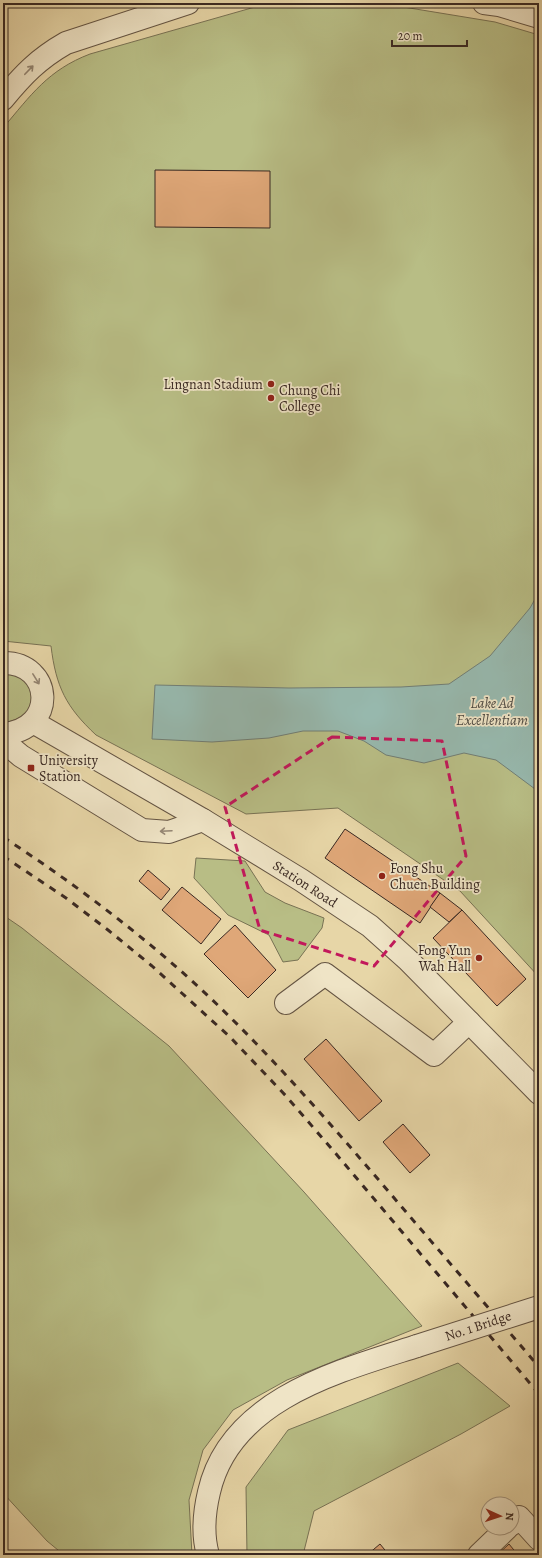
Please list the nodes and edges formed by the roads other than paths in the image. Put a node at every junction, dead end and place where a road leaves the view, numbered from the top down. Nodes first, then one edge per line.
1 (188, 3) edge
2 (484, 3) edge
3 (539, 17) edge
4 (3, 99) edge
5 (3, 663) edge
6 (34, 722) junction
7 (3, 734) edge
8 (3, 741) edge
9 (203, 820) junction
10 (286, 1003) dead end
11 (469, 1022) junction
12 (538, 1091) edge
13 (539, 1307) edge
14 (520, 1518) edge
15 (499, 1536) edge
16 (539, 1539) edge
17 (208, 1555) edge
18 (479, 1555) edge

4 -> 1 street
2 - 3 street
5 -> 6 street
6 - 7 street
6 - 9 street, Station Road
9 -> 8 street
9 - 11 street, Station Road
10 - 11 street
11 - 12 street, Station Road
13 - 17 street, No. 1 Bridge, bridge
14 - 16 street
15 - 18 street

